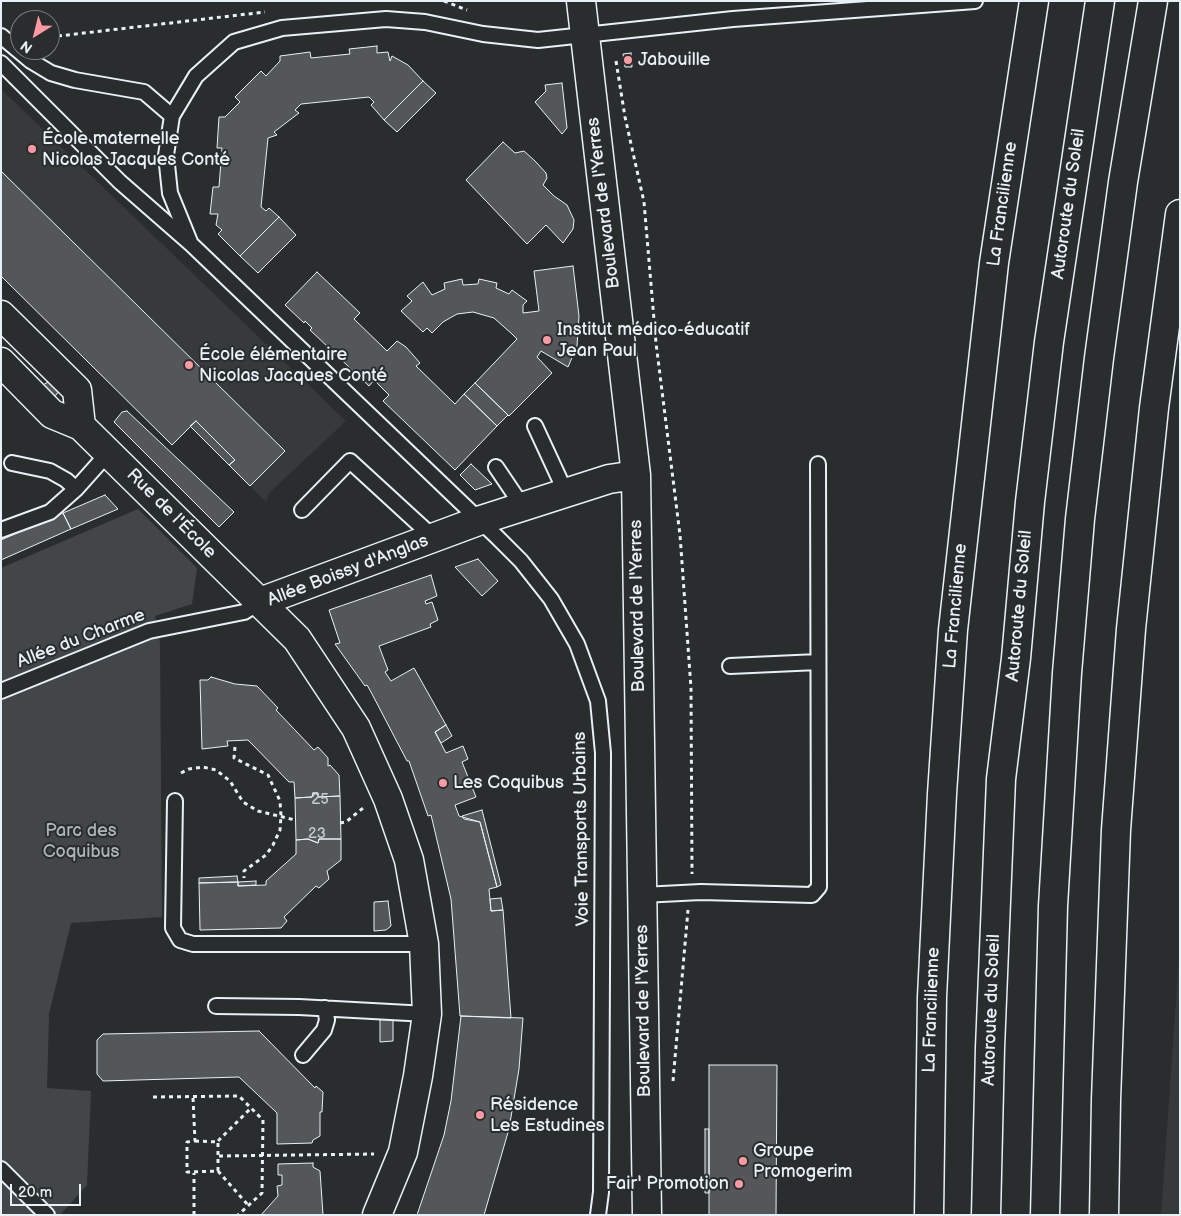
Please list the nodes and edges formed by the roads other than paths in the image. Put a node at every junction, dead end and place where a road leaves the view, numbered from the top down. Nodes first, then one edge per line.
1 (581, 1) edge
2 (974, 1) edge
3 (1034, 1) edge
4 (1100, 1) edge
5 (1153, 1) edge
6 (1, 36) edge
7 (583, 36) junction
8 (1, 63) edge
9 (172, 116) junction
10 (1180, 214) edge
11 (191, 244) junction
12 (1, 315) edge
13 (1, 362) edge
14 (81, 426) junction
15 (535, 426) dead end
16 (109, 452) junction
17 (12, 463) dead end
18 (818, 464) dead end
19 (496, 467) dead end
20 (636, 475) junction
21 (76, 489) junction
22 (566, 493) junction
23 (523, 506) junction
24 (302, 510) dead end
25 (481, 520) junction
26 (1, 530) edge
27 (434, 538) junction
28 (260, 602) junction
29 (818, 662) junction
30 (730, 666) dead end
31 (1, 691) edge
32 (175, 800) dead end
33 (642, 895) junction
34 (424, 944) junction
35 (216, 1006) dead end
36 (326, 1008) junction
37 (427, 1014) junction
38 (304, 1055) dead end
39 (1, 1169) edge
40 (48, 1215) edge
41 (377, 1215) edge
42 (598, 1215) edge
43 (646, 1215) edge
44 (929, 1215) edge
45 (986, 1215) edge
46 (1045, 1215) edge
47 (1104, 1215) edge

1 - 7 main road, Boulevard de l'Yerres
2 - 7 lane, Voie Transports Urbains
3 - 44 main road, La Francilienne
4 - 45 main road, Autoroute du Soleil
5 - 46 main road
6 - 9 lane
7 - 9 lane, Voie Transports Urbains
7 - 20 main road, Boulevard de l'Yerres
8 - 11 lane, Voie Transports Urbains
9 - 11 lane, Voie Transports Urbains
10 - 47 main road
11 - 25 lane, Voie Transports Urbains
12 - 14 main road
13 - 14 main road, Rue de l'École
14 - 16 main road, Rue de l'École
15 - 22 lane
16 - 21 lane
16 - 28 main road, Rue de l'École
17 - 21 lane
18 - 29 lane
19 - 23 lane
20 - 22 main road, Allée Boissy d'Anglas
20 - 33 main road, Boulevard de l'Yerres
21 - 26 lane
22 - 23 main road, Allée Boissy d'Anglas
23 - 25 main road, Allée Boissy d'Anglas
24 - 27 lane
25 - 27 main road, Allée Boissy d'Anglas
25 - 42 lane, Voie Transports Urbains
27 - 28 main road, Allée Boissy d'Anglas
28 - 31 lane, Allée du Charme
28 - 34 main road, Allée Boissy d'Anglas
29 - 30 lane
29 - 33 lane
32 - 34 lane
33 - 43 main road, Boulevard de l'Yerres
34 - 37 main road, Allée Boissy d'Anglas
35 - 36 lane
36 - 37 lane
36 - 38 lane
37 - 41 main road, Allée Boissy d'Anglas
39 - 40 lane

